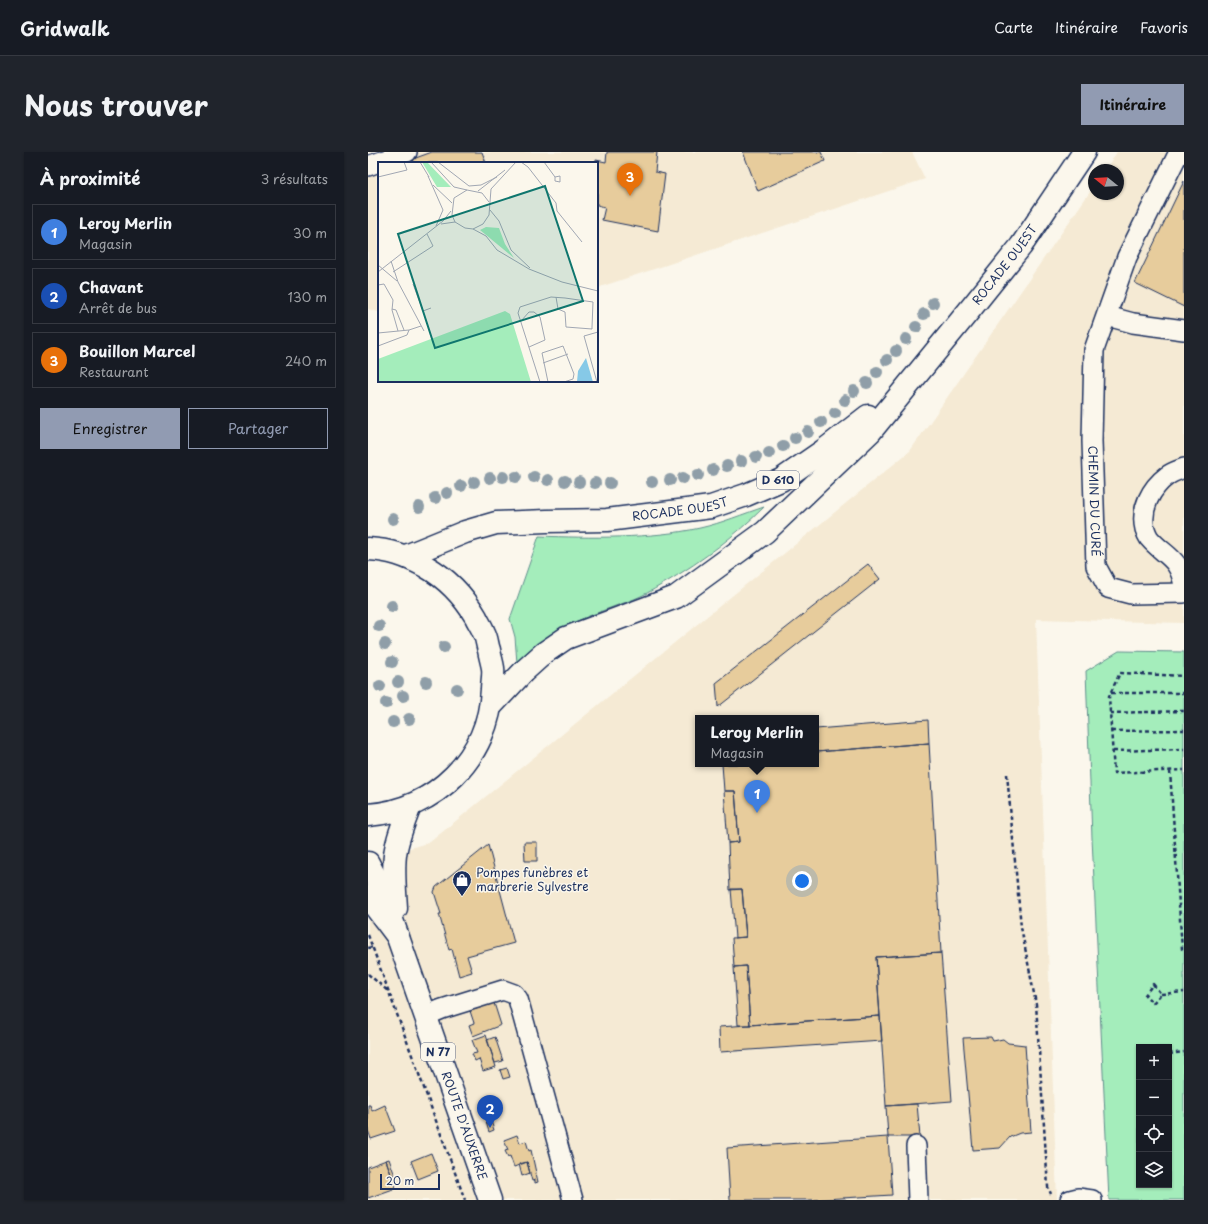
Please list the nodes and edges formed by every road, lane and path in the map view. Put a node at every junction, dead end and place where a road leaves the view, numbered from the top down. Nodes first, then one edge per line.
1 (406, 152) edge
2 (1084, 152) edge
3 (1179, 152) edge
4 (378, 162) edge
5 (379, 162) edge
6 (368, 166) edge
7 (1107, 316) junction
8 (1184, 330) edge
9 (918, 372) junction
10 (1184, 468) edge
11 (368, 549) edge
12 (406, 556) junction
13 (1184, 586) edge
14 (1184, 593) edge
15 (1184, 679) edge
16 (1110, 693) junction
17 (1184, 693) edge
18 (491, 706) junction
19 (1184, 711) edge
20 (1110, 713) junction
21 (1184, 730) edge
22 (1111, 731) junction
23 (1184, 749) edge
24 (1112, 751) junction
25 (1184, 770) edge
26 (1170, 771) junction
27 (1007, 774) dead end
28 (410, 806) junction
29 (368, 815) edge
30 (368, 863) edge
31 (368, 897) edge
32 (368, 935) edge
33 (398, 938) junction
34 (372, 947) junction
35 (368, 948) edge
36 (1184, 952) edge
37 (368, 974) edge
38 (1184, 992) edge
39 (389, 993) junction
40 (1161, 994) junction
41 (425, 1016) junction
42 (1184, 1052) edge
43 (1172, 1054) edge
44 (916, 1146) dead end
45 (465, 1200) edge
46 (490, 1200) edge
47 (573, 1200) edge
48 (918, 1200) edge
49 (1054, 1200) edge
50 (1070, 1200) edge
51 (1092, 1200) edge

1 - 5 street
2 - 9 main road, ROCADE OUEST / D 610
3 - 7 street, CHEMIN DU CURÉ
4 - 6 street
7 - 8 street
7 - 14 street, CHEMIN DU CURÉ
9 - 12 main road, ROCADE OUEST / D 610
9 - 18 main road, ROCADE OUEST / D 610
10 - 13 street
11 - 12 main road
12 - 18 main road
15 - 16 path
16 - 17 path
16 - 20 path
18 - 28 main road
19 - 20 path
20 - 22 path
21 - 22 path
22 - 24 path
23 - 24 path
24 - 26 path
25 - 26 path
26 - 36 path
27 - 49 path
28 - 29 main road
28 - 33 main road, ROUTE D'AUXERRE
30 - 33 main road, ROUTE D'AUXERRE
31 - 33 main road
32 - 34 path
33 - 41 main road, ROUTE D'AUXERRE / N 77
34 - 35 path
34 - 39 path
37 - 39 path
38 - 40 path
39 - 45 path
40 - 40 path
41 - 46 main road, ROUTE D'AUXERRE / N 77
41 - 47 street
42 - 43 path
44 - 48 street
50 - 51 street

